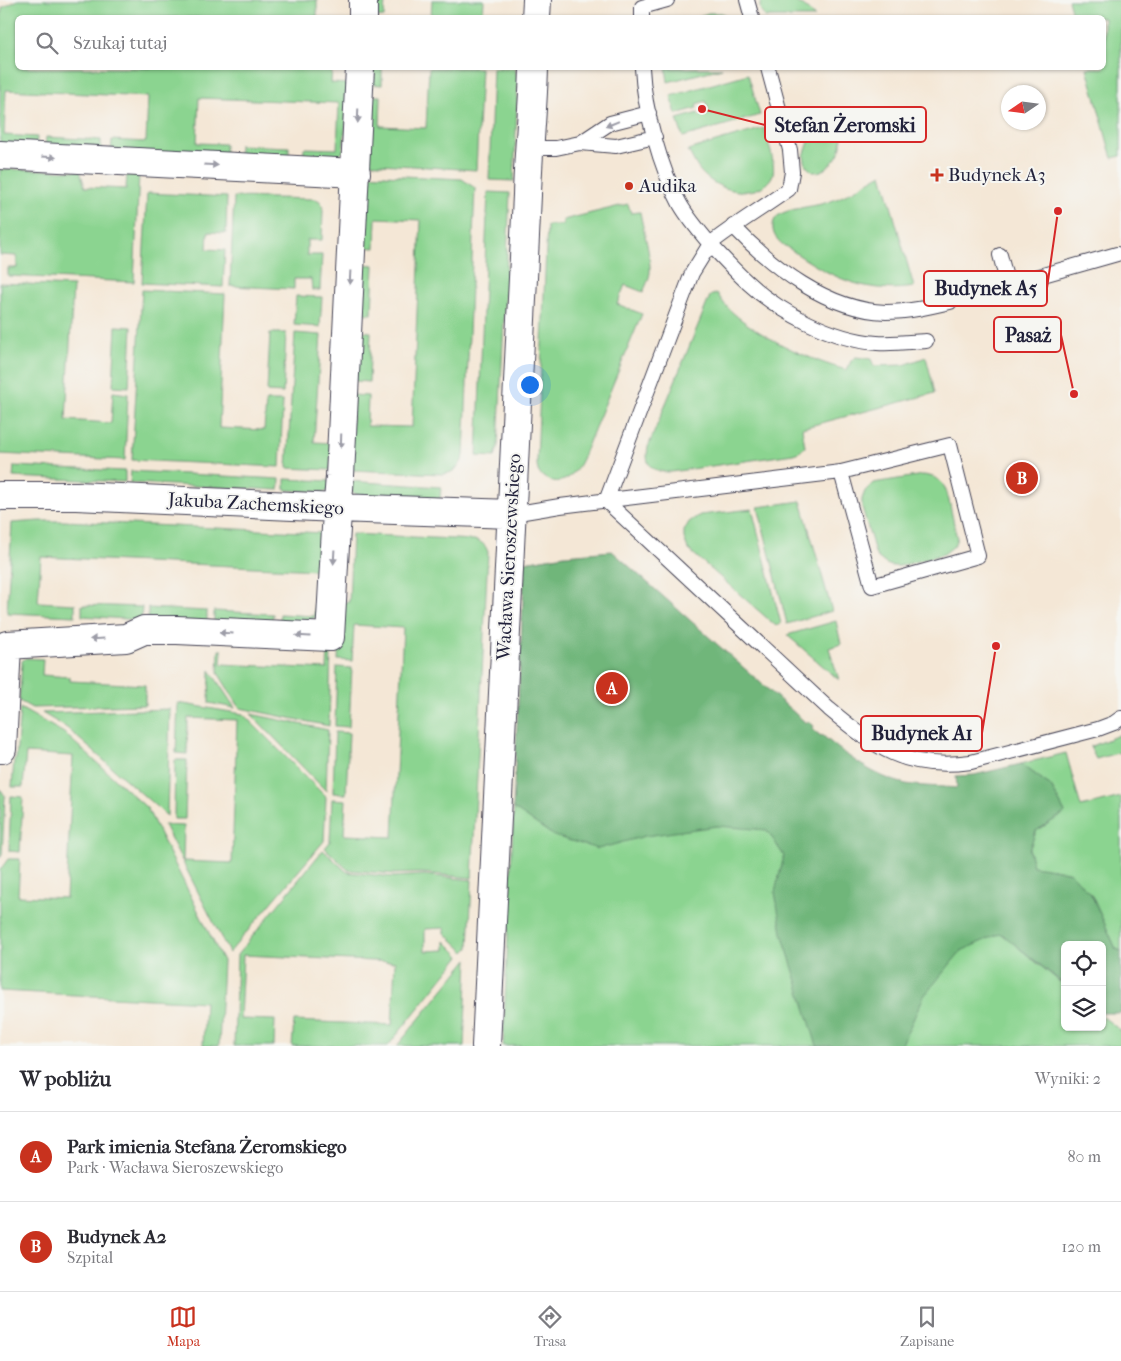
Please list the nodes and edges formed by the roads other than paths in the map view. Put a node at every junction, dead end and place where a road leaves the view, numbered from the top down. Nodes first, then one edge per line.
1 (363, 0) edge
2 (537, 0) edge
3 (667, 0) edge
4 (747, 0) edge
5 (642, 8) edge
6 (363, 15) edge
7 (536, 15) edge
8 (751, 15) edge
9 (360, 70) edge
10 (534, 70) edge
11 (642, 70) edge
12 (769, 70) edge
13 (649, 113) junction
14 (655, 137) junction
15 (580, 143) junction
16 (529, 148) junction
17 (0, 155) edge
18 (356, 173) junction
19 (733, 226) junction
20 (710, 244) junction
21 (1117, 254) dead end
22 (1000, 255) dead end
23 (1008, 285) junction
24 (976, 294) dead end
25 (950, 302) dead end
26 (926, 341) dead end
27 (841, 472) junction
28 (0, 496) edge
29 (606, 501) junction
30 (337, 508) junction
31 (512, 514) junction
32 (1121, 718) edge
33 (0, 749) edge
34 (486, 1046) edge

1 - 6 street
2 - 7 street
3 - 5 lane
4 - 8 lane
9 -> 18 street
10 - 16 street, Wacława Sieroszewskiego
11 - 13 lane
12 - 19 lane
13 - 14 lane
13 -> 15 lane
14 - 15 lane
14 - 20 lane
15 - 16 lane
16 - 31 street, Wacława Sieroszewskiego
17 -> 18 street
18 -> 30 street
19 - 20 lane
19 - 25 lane
20 - 26 lane
20 - 29 lane
21 - 23 lane
22 - 23 lane
23 - 24 lane
27 - 27 lane
27 - 29 lane
28 - 30 street, Jakuba Zachemskiego
29 - 31 lane
29 - 32 lane
30 - 31 street, Jakuba Zachemskiego
30 -> 33 street
31 - 34 street, Wacława Sieroszewskiego

